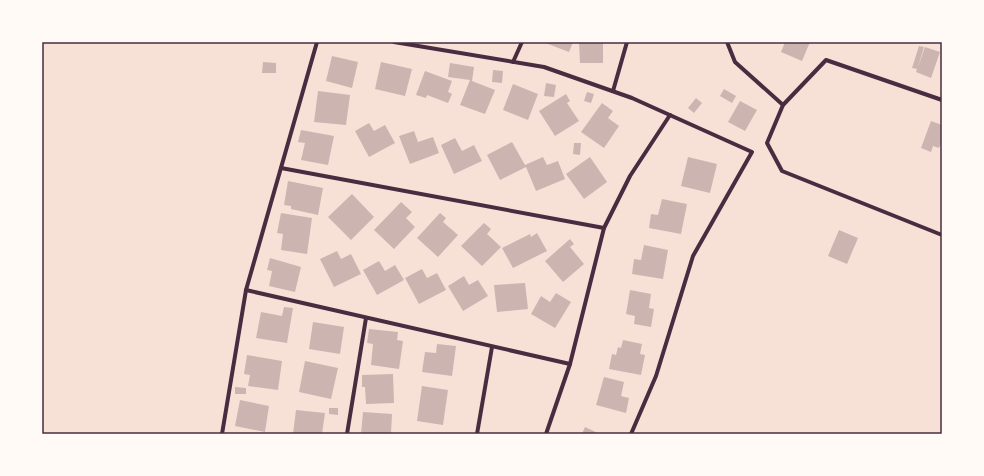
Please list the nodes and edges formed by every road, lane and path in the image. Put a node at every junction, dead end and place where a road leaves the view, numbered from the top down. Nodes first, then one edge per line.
1 (317, 42) edge
2 (394, 42) edge
3 (522, 42) edge
4 (627, 42) edge
5 (727, 42) edge
6 (418, 44) edge
7 (513, 62) junction
8 (613, 91) junction
9 (942, 100) edge
10 (783, 105) junction
11 (670, 115) junction
12 (281, 168) junction
13 (604, 228) junction
14 (942, 235) edge
15 (246, 290) junction
16 (366, 318) junction
17 (492, 347) junction
18 (570, 364) junction
19 (222, 434) edge
20 (347, 434) edge
21 (477, 434) edge
22 (546, 434) edge
23 (631, 434) edge

1 - 12 street
2 - 6 street
3 - 7 street
4 - 8 street
5 - 10 street
6 - 7 street
7 - 8 street
8 - 11 street
9 - 10 street
10 - 14 street
11 - 13 street
11 - 23 street
12 - 13 street
12 - 15 street
13 - 18 street
15 - 16 street
15 - 19 street
16 - 17 street
16 - 20 street
17 - 18 street
17 - 21 street
18 - 22 street

